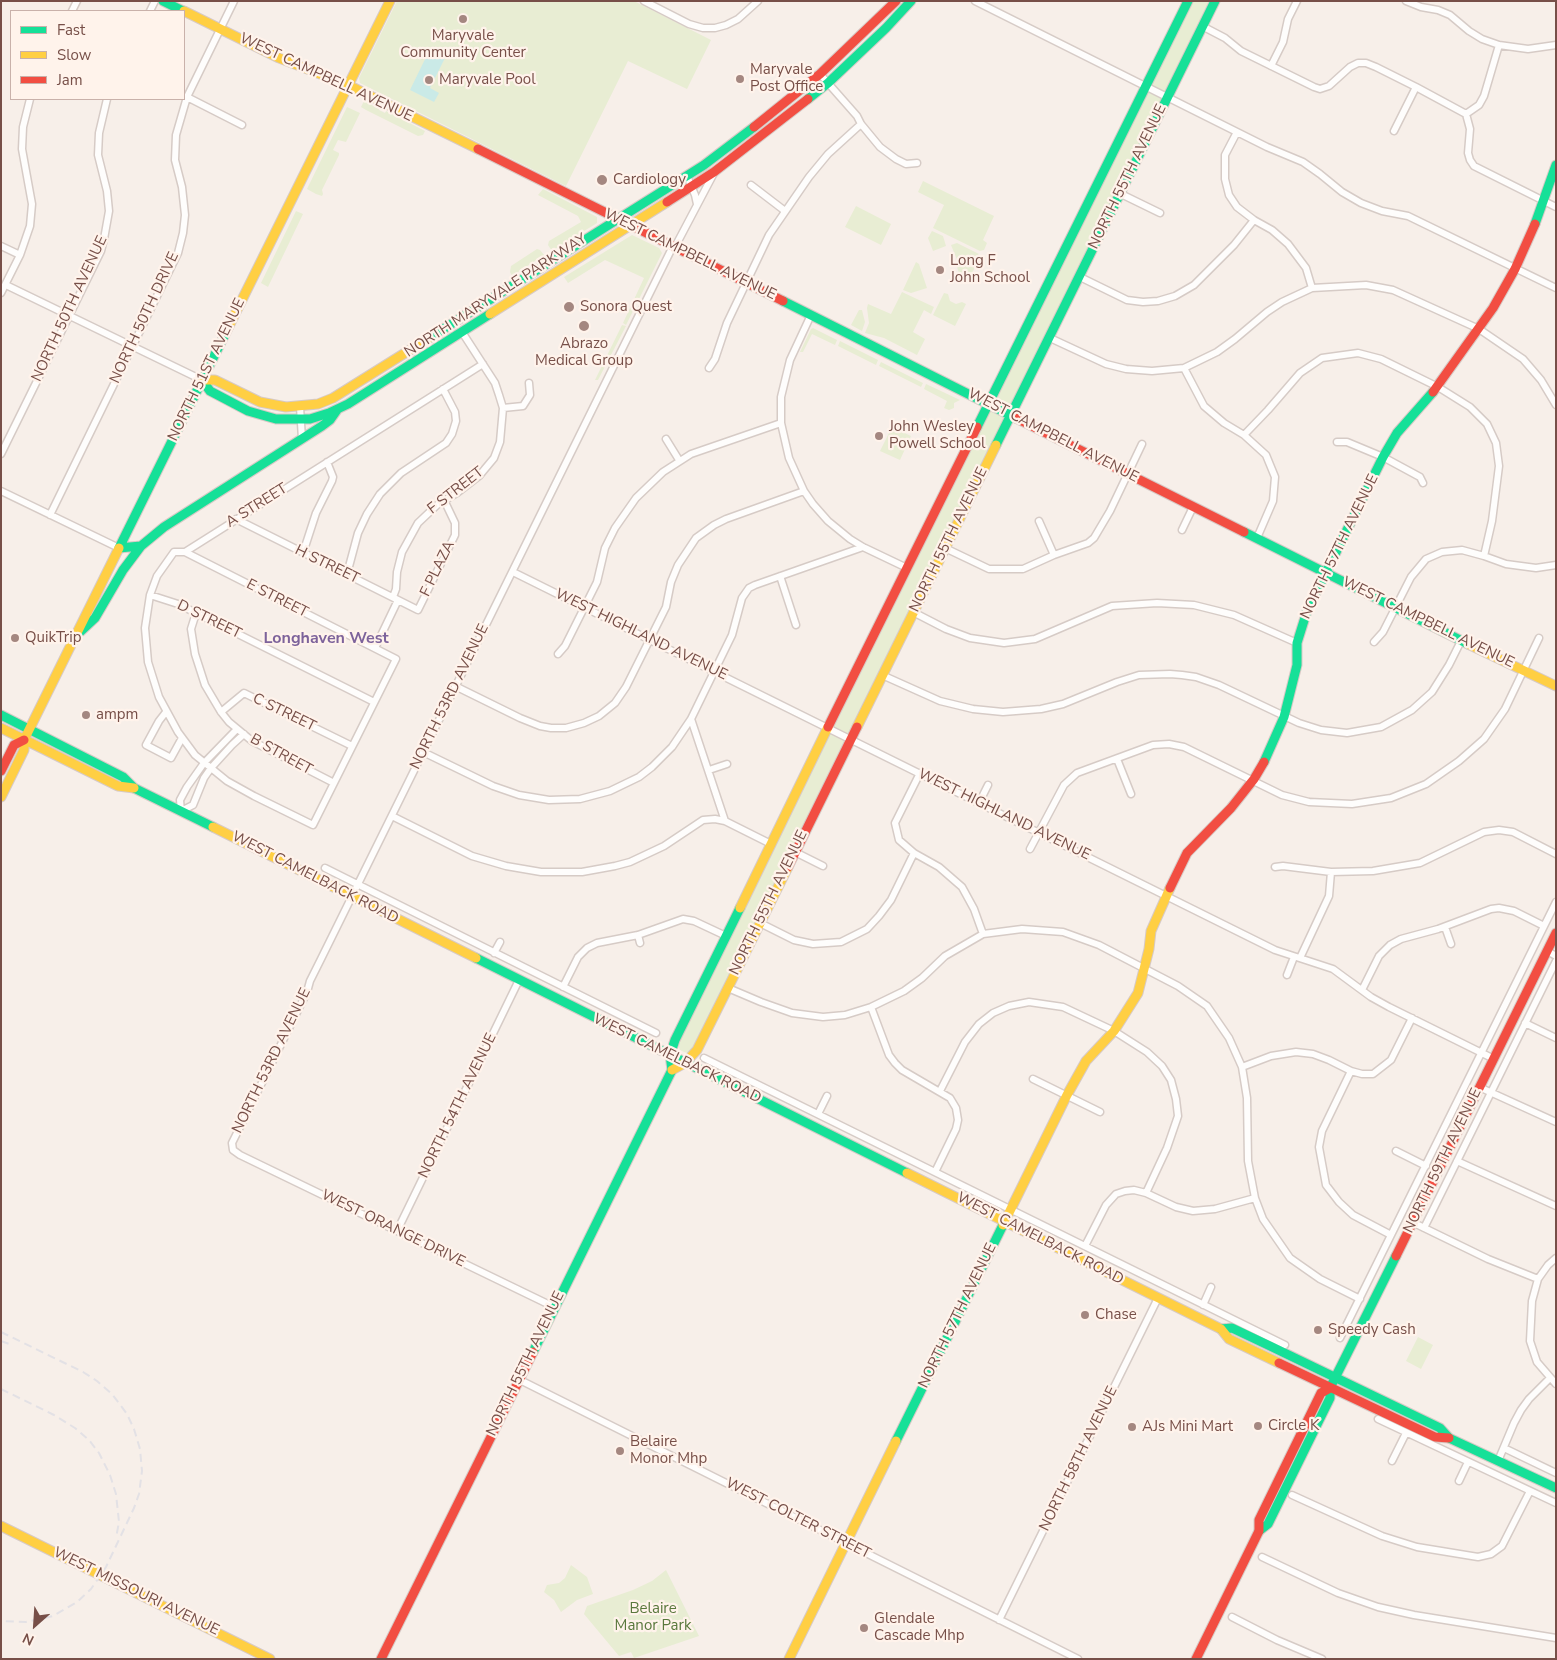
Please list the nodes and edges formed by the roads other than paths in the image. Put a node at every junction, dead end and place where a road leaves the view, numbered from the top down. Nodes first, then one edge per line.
1 (163, 1) edge
2 (234, 1) edge
3 (390, 1) edge
4 (644, 1) edge
5 (758, 1) edge
6 (890, 1) edge
7 (896, 1) edge
8 (911, 1) edge
9 (975, 1) edge
10 (1188, 1) edge
11 (1215, 1) edge
12 (1297, 1) edge
13 (1406, 1) edge
14 (182, 10) edge
15 (886, 11) junction
16 (185, 12) edge
17 (1202, 26) junction
18 (220, 29) junction
19 (1499, 45) junction
20 (1556, 45) edge
21 (1272, 66) junction
22 (820, 74) junction
23 (828, 83) junction
24 (348, 85) junction
25 (1146, 86) junction
26 (1416, 87) junction
27 (187, 97) junction
28 (1167, 97) junction
29 (30, 100) edge
30 (107, 100) edge
31 (1466, 114) junction
32 (861, 124) junction
33 (242, 125) dead end
34 (1394, 131) dead end
35 (1237, 132) junction
36 (917, 163) dead end
37 (1556, 165) edge
38 (714, 172) junction
39 (687, 176) junction
40 (751, 186) dead end
41 (691, 187) junction
42 (1121, 194) junction
43 (1544, 202) junction
44 (697, 205) junction
45 (1556, 208) edge
46 (785, 211) junction
47 (1160, 213) dead end
48 (616, 218) junction
49 (1254, 220) junction
50 (630, 225) junction
51 (588, 237) junction
52 (1, 246) edge
53 (674, 247) junction
54 (20, 255) junction
55 (1516, 268) junction
56 (556, 272) junction
57 (1080, 277) junction
58 (746, 282) junction
59 (6, 285) junction
60 (512, 286) junction
61 (1312, 288) junction
62 (1556, 288) edge
63 (526, 291) junction
64 (1, 293) edge
65 (69, 315) junction
66 (811, 315) junction
67 (1479, 329) junction
68 (462, 332) junction
69 (1050, 338) junction
70 (133, 347) junction
71 (482, 364) junction
72 (708, 368) dead end
73 (1184, 368) junction
74 (202, 380) junction
75 (529, 383) dead end
76 (1438, 387) junction
77 (443, 389) junction
78 (990, 404) junction
79 (1556, 405) edge
80 (300, 407) junction
81 (503, 408) junction
82 (338, 409) junction
83 (1012, 415) junction
84 (301, 420) junction
85 (780, 423) junction
86 (1244, 434) junction
87 (302, 439) junction
88 (666, 439) dead end
89 (1337, 442) dead end
90 (1142, 444) dead end
91 (1, 454) edge
92 (1383, 457) junction
93 (679, 460) junction
94 (327, 462) junction
95 (1128, 474) junction
96 (1423, 483) dead end
97 (1, 491) edge
98 (804, 491) junction
99 (444, 500) junction
100 (1194, 507) junction
101 (50, 515) junction
102 (236, 520) junction
103 (1039, 521) dead end
104 (1182, 530) dead end
105 (1257, 538) junction
106 (141, 546) junction
107 (863, 547) junction
108 (119, 548) junction
109 (945, 548) junction
110 (185, 552) junction
111 (303, 553) junction
112 (1054, 556) junction
113 (1484, 556) junction
114 (1556, 565) edge
115 (908, 568) junction
116 (512, 572) junction
117 (1326, 572) junction
118 (347, 574) junction
119 (780, 576) junction
120 (150, 595) junction
121 (395, 598) junction
122 (584, 607) junction
123 (1395, 607) junction
124 (418, 610) joint
125 (913, 612) junction
126 (196, 613) junction
127 (796, 625) dead end
128 (75, 636) junction
129 (1540, 638) dead end
130 (650, 640) junction
131 (1461, 641) junction
132 (1374, 642) dead end
133 (1298, 643) junction
134 (375, 648) junction
135 (558, 654) dead end
136 (1524, 670) junction
137 (714, 671) junction
138 (882, 675) junction
139 (456, 686) junction
140 (1556, 686) edge
141 (374, 702) junction
142 (166, 712) junction
143 (221, 712) junction
144 (1, 715) edge
145 (1284, 717) junction
146 (691, 719) junction
147 (1, 728) edge
148 (828, 728) junction
149 (237, 729) junction
150 (29, 730) junction
151 (244, 734) junction
152 (182, 738) junction
153 (850, 739) junction
154 (24, 740) junction
155 (352, 746) junction
156 (423, 752) junction
157 (1117, 759) junction
158 (204, 764) junction
159 (727, 764) dead end
160 (211, 768) junction
161 (709, 770) junction
162 (1, 771) edge
163 (920, 773) junction
164 (1254, 780) junction
165 (334, 783) junction
166 (988, 785) dead end
167 (134, 788) junction
168 (1131, 794) dead end
169 (1, 797) edge
170 (979, 803) junction
171 (181, 811) junction
172 (392, 816) junction
173 (725, 821) junction
174 (1039, 832) junction
175 (771, 844) junction
176 (1030, 849) dead end
177 (795, 852) junction
178 (914, 853) junction
179 (1556, 854) edge
180 (823, 866) dead end
181 (1275, 866) dead end
182 (325, 868) dead end
183 (1331, 872) junction
184 (358, 884) junction
185 (1166, 895) junction
186 (351, 897) junction
187 (1556, 902) edge
188 (760, 923) junction
189 (1544, 926) junction
190 (1445, 927) junction
191 (1556, 933) edge
192 (983, 934) junction
193 (638, 935) junction
194 (726, 936) junction
195 (500, 942) dead end
196 (640, 943) dead end
197 (1450, 944) dead end
198 (1547, 951) junction
199 (494, 953) junction
200 (1556, 956) edge
201 (1297, 958) junction
202 (1556, 961) edge
203 (1144, 968) junction
204 (1287, 975) dead end
205 (519, 980) junction
206 (563, 987) junction
207 (728, 988) junction
208 (1362, 990) junction
209 (871, 1007) junction
210 (1412, 1018) junction
211 (1525, 1024) junction
212 (1114, 1032) junction
213 (656, 1033) dead end
214 (1556, 1038) edge
215 (1481, 1053) junction
216 (670, 1055) junction
217 (704, 1058) dead end
218 (1494, 1059) junction
219 (686, 1063) junction
220 (1242, 1068) junction
221 (672, 1070) junction
222 (1351, 1071) junction
223 (1033, 1079) dead end
224 (1479, 1087) junction
225 (940, 1091) junction
226 (1491, 1093) junction
227 (1067, 1095) junction
228 (827, 1096) dead end
229 (1100, 1112) dead end
230 (818, 1114) junction
231 (1556, 1122) edge
232 (233, 1150) joint
233 (1396, 1151) dead end
234 (1457, 1161) junction
235 (1426, 1166) junction
236 (935, 1172) junction
237 (1146, 1193) junction
238 (1255, 1198) junction
239 (1556, 1206) edge
240 (1010, 1209) junction
241 (1004, 1221) junction
242 (1412, 1222) junction
243 (1424, 1228) junction
244 (397, 1231) junction
245 (1392, 1235) junction
246 (1085, 1246) junction
247 (1556, 1258) edge
248 (1538, 1279) junction
249 (1211, 1288) dead end
250 (1158, 1298) junction
251 (1360, 1299) junction
252 (1203, 1305) junction
253 (554, 1307) junction
254 (1346, 1327) junction
255 (1221, 1329) junction
256 (1340, 1338) dead end
257 (1354, 1340) junction
258 (1272, 1343) junction
259 (1285, 1345) dead end
260 (1335, 1378) junction
261 (1550, 1378) junction
262 (518, 1379) junction
263 (1556, 1384) edge
264 (1330, 1388) junction
265 (1378, 1420) dead end
266 (1391, 1422) junction
267 (1406, 1432) junction
268 (1450, 1438) junction
269 (1504, 1448) junction
270 (1392, 1461) dead end
271 (1498, 1461) junction
272 (1468, 1462) junction
273 (1556, 1473) edge
274 (1459, 1481) dead end
275 (1556, 1488) edge
276 (1530, 1491) junction
277 (1292, 1495) dead end
278 (1556, 1503) edge
279 (1, 1526) edge
280 (846, 1543) junction
281 (1262, 1557) dead end
282 (1232, 1617) dead end
283 (1000, 1620) junction
284 (1556, 1638) edge
285 (270, 1659) edge
286 (381, 1659) edge
287 (789, 1659) edge
288 (1078, 1659) edge
289 (1196, 1659) edge
290 (1322, 1659) edge

1 - 14 street, WEST CAMPBELL AVENUE
2 - 18 street, NORTH 50TH DRIVE
3 - 24 street, NORTH 51ST AVENUE
4 - 5 street
6 - 15 street
7 - 15 street, NORTH MARYVALE PARKWAY
8 - 23 street, NORTH MARYVALE PARKWAY
9 - 25 street
10 - 25 street, NORTH 55TH AVENUE
11 - 17 street, NORTH 55TH AVENUE
12 - 21 street
13 - 19 street
15 - 22 street, NORTH MARYVALE PARKWAY
16 - 18 street, WEST CAMPBELL AVENUE
17 - 21 street
17 - 28 street, NORTH 55TH AVENUE
18 - 24 street, WEST CAMPBELL AVENUE
18 - 27 street, NORTH 50TH DRIVE
19 - 20 street
19 - 31 street
21 - 26 street
22 - 23 street
22 - 39 street, NORTH MARYVALE PARKWAY
23 - 32 street
23 - 38 street, NORTH MARYVALE PARKWAY
24 - 48 street, WEST CAMPBELL AVENUE
24 - 74 street, NORTH 51ST AVENUE
25 - 28 street
25 - 78 street, NORTH 55TH AVENUE
26 - 31 street
26 - 34 street
27 - 33 street
27 - 70 street, NORTH 50TH DRIVE
28 - 35 street
28 - 42 street, NORTH 55TH AVENUE
29 - 54 street
30 - 65 street, NORTH 50TH AVENUE
31 - 43 street
32 - 36 street
32 - 46 street
35 - 49 street
35 - 55 street
37 - 43 street, NORTH 57TH AVENUE
38 - 41 street, NORTH MARYVALE PARKWAY
38 - 44 street, NORTH 53RD AVENUE
39 - 41 street
39 - 48 street, NORTH MARYVALE PARKWAY
40 - 46 street
41 - 44 street
41 - 50 street, NORTH MARYVALE PARKWAY
42 - 47 street
42 - 57 street, NORTH 55TH AVENUE
43 - 45 street
43 - 55 street, NORTH 57TH AVENUE
44 - 53 street, NORTH 53RD AVENUE
46 - 58 street
48 - 50 street, WEST CAMPBELL AVENUE
48 - 51 street, NORTH MARYVALE PARKWAY
49 - 57 street
49 - 61 street
50 - 53 street, WEST CAMPBELL AVENUE
50 - 56 street, NORTH MARYVALE PARKWAY
51 - 56 street
51 - 60 street, NORTH MARYVALE PARKWAY
52 - 54 street
53 - 58 street, WEST CAMPBELL AVENUE
53 - 116 street, NORTH 53RD AVENUE
54 - 59 street
55 - 62 street
55 - 67 street, NORTH 57TH AVENUE
56 - 63 street, NORTH MARYVALE PARKWAY
57 - 69 street, NORTH 55TH AVENUE
58 - 66 street, WEST CAMPBELL AVENUE
58 - 72 street
59 - 64 street
59 - 65 street
60 - 63 street
60 - 80 street, NORTH MARYVALE PARKWAY
61 - 67 street
61 - 73 street
63 - 68 street, NORTH MARYVALE PARKWAY
65 - 70 street
65 - 91 street, NORTH 50TH AVENUE
66 - 78 street, WEST CAMPBELL AVENUE
66 - 85 street
67 - 76 street, NORTH 57TH AVENUE
67 - 79 street
68 - 71 street, F STREET
68 - 82 street, NORTH MARYVALE PARKWAY
69 - 73 street
69 - 83 street, NORTH 55TH AVENUE
70 - 74 street
70 - 101 street, NORTH 50TH DRIVE
71 - 77 street, A STREET
71 - 81 street, F STREET
73 - 86 street
74 - 80 street, NORTH MARYVALE PARKWAY
74 - 84 street, NORTH MARYVALE PARKWAY
74 - 108 street, NORTH 51ST AVENUE
75 - 81 street
76 - 86 street
76 - 92 street, NORTH 57TH AVENUE
76 - 113 street
77 - 94 street, A STREET
77 - 118 street
78 - 83 street, WEST CAMPBELL AVENUE
78 - 115 street, NORTH 55TH AVENUE
80 - 84 street
81 - 99 street, F STREET
82 - 84 street, NORTH MARYVALE PARKWAY
82 - 87 street, NORTH MARYVALE PARKWAY
83 - 95 street, WEST CAMPBELL AVENUE
83 - 109 street, NORTH 55TH AVENUE
84 - 87 street
85 - 93 street
85 - 98 street
86 - 105 street
87 - 106 street, NORTH MARYVALE PARKWAY
88 - 93 street
89 - 92 street
90 - 95 street
92 - 96 street
92 - 117 street, NORTH 57TH AVENUE
93 - 122 street
94 - 102 street, A STREET
94 - 111 street
95 - 100 street, WEST CAMPBELL AVENUE
95 - 112 street
97 - 101 street
98 - 107 street
98 - 130 street
99 - 121 street, F STREET
99 - 124 street, F PLAZA
100 - 104 street
100 - 105 street, WEST CAMPBELL AVENUE
101 - 108 street
102 - 110 street, A STREET
102 - 111 street, H STREET
103 - 112 street
105 - 117 street, WEST CAMPBELL AVENUE
106 - 108 street
106 - 128 street, NORTH MARYVALE PARKWAY
107 - 115 street
107 - 119 street
108 - 128 street, NORTH 51ST AVENUE
109 - 112 street
109 - 125 street, NORTH 55TH AVENUE
110 - 120 street, A STREET
110 - 134 street, E STREET
111 - 118 street, H STREET
113 - 114 street
113 - 123 street
115 - 148 street, NORTH 55TH AVENUE
116 - 122 street, WEST HIGHLAND AVENUE
116 - 139 street, NORTH 53RD AVENUE
117 - 123 street, WEST CAMPBELL AVENUE
117 - 133 street, NORTH 57TH AVENUE
118 - 121 street, H STREET
119 - 127 street
119 - 137 street
120 - 126 street, D STREET
120 - 142 street, A STREET
121 - 124 street, H STREET
121 - 134 street, F STREET
122 - 130 street, WEST HIGHLAND AVENUE
122 - 135 street
123 - 131 street, WEST CAMPBELL AVENUE
123 - 132 street
125 - 133 street
125 - 138 street, NORTH 55TH AVENUE
126 - 141 street, D STREET
126 - 143 street, B STREET
128 - 150 street, NORTH 51ST AVENUE
129 - 136 street
130 - 137 street, WEST HIGHLAND AVENUE
130 - 139 street
131 - 136 street, WEST CAMPBELL AVENUE
131 - 145 street
133 - 145 street, NORTH 57TH AVENUE
134 - 141 street, E STREET
136 - 140 street, WEST CAMPBELL AVENUE
136 - 164 street
137 - 146 street
137 - 148 street, WEST HIGHLAND AVENUE
138 - 145 street
138 - 153 street, NORTH 55TH AVENUE
139 - 156 street, NORTH 53RD AVENUE
141 - 155 street
142 - 152 street, A STREET
142 - 152 street
143 - 149 street, B STREET
143 - 155 street, C STREET
144 - 150 street, WEST CAMELBACK ROAD
145 - 164 street, NORTH 57TH AVENUE
146 - 156 street
146 - 161 street
147 - 154 street, WEST CAMELBACK ROAD
148 - 153 street, WEST HIGHLAND AVENUE
148 - 175 street, NORTH 55TH AVENUE
149 - 151 street, B STREET
149 - 158 street
150 - 154 street, NORTH 51ST AVENUE
150 - 167 street, WEST CAMELBACK ROAD
151 - 160 street
151 - 165 street, B STREET
152 - 158 street, A STREET
153 - 163 street, WEST HIGHLAND AVENUE
153 - 177 street, NORTH 55TH AVENUE
154 - 162 street, NORTH 51ST AVENUE
154 - 167 street, WEST CAMELBACK ROAD
154 - 169 street, NORTH 51ST AVENUE
155 - 165 street
156 - 172 street, NORTH 53RD AVENUE
157 - 164 street
157 - 168 street
157 - 174 street
158 - 160 street, A STREET
158 - 171 street
159 - 161 street
160 - 165 street, A STREET
160 - 171 street
161 - 173 street
163 - 170 street, WEST HIGHLAND AVENUE
163 - 178 street
164 - 185 street, NORTH 57TH AVENUE
166 - 170 street
167 - 171 street, WEST CAMELBACK ROAD
170 - 174 street, WEST HIGHLAND AVENUE
171 - 186 street, WEST CAMELBACK ROAD
172 - 173 street
172 - 184 street, NORTH 53RD AVENUE
173 - 175 street
174 - 176 street
174 - 185 street, WEST HIGHLAND AVENUE
175 - 194 street, NORTH 55TH AVENUE
177 - 180 street
177 - 188 street, NORTH 55TH AVENUE
178 - 188 street
178 - 192 street
179 - 183 street
181 - 183 street
182 - 184 street, WEST CAMELBACK ROAD
183 - 201 street
184 - 186 street, NORTH 53RD AVENUE
184 - 199 street, WEST CAMELBACK ROAD
185 - 201 street, WEST HIGHLAND AVENUE
185 - 203 street, NORTH 57TH AVENUE
186 - 205 street, WEST CAMELBACK ROAD
186 - 232 street, NORTH 53RD AVENUE
187 - 189 street, NORTH 59TH AVENUE
188 - 207 street, NORTH 55TH AVENUE
189 - 190 street
189 - 215 street, NORTH 59TH AVENUE
190 - 197 street
190 - 208 street
191 - 198 street, NORTH 59TH AVENUE
192 - 203 street
192 - 209 street
193 - 194 street
193 - 196 street
193 - 206 street
194 - 216 street, NORTH 55TH AVENUE
195 - 199 street
198 - 200 street
198 - 218 street, NORTH 59TH AVENUE
199 - 206 street, WEST CAMELBACK ROAD
201 - 204 street
201 - 208 street, WEST HIGHLAND AVENUE
202 - 211 street, NORTH 59TH AVENUE
203 - 212 street, NORTH 57TH AVENUE
203 - 220 street
205 - 216 street, WEST CAMELBACK ROAD
205 - 244 street, NORTH 54TH AVENUE
206 - 213 street, WEST CAMELBACK ROAD
207 - 209 street
207 - 219 street, NORTH 55TH AVENUE
208 - 210 street, WEST HIGHLAND AVENUE
209 - 225 street
210 - 215 street, WEST HIGHLAND AVENUE
210 - 222 street
211 - 214 street
211 - 226 street, NORTH 59TH AVENUE
212 - 225 street
212 - 227 street, NORTH 57TH AVENUE
212 - 237 street
215 - 218 street, WEST HIGHLAND AVENUE
215 - 235 street, NORTH 59TH AVENUE
216 - 219 street, WEST CAMELBACK ROAD
216 - 221 street, NORTH 55TH AVENUE
217 - 230 street, WEST CAMELBACK ROAD
218 - 224 street, NORTH 59TH AVENUE
219 - 221 street, NORTH 55TH AVENUE
219 - 241 street, WEST CAMELBACK ROAD
220 - 222 street
220 - 238 street
221 - 253 street, NORTH 55TH AVENUE
222 - 245 street
223 - 227 street
224 - 226 street
224 - 242 street, NORTH 59TH AVENUE
225 - 236 street
226 - 231 street
226 - 234 street, NORTH 59TH AVENUE
227 - 229 street
227 - 240 street, NORTH 57TH AVENUE
228 - 230 street
230 - 236 street, WEST CAMELBACK ROAD
232 - 244 street, WEST ORANGE DRIVE
233 - 235 street
234 - 239 street
234 - 243 street, NORTH 59TH AVENUE
235 - 245 street, NORTH 59TH AVENUE
236 - 240 street, WEST CAMELBACK ROAD
237 - 238 street
237 - 246 street
238 - 251 street
240 - 241 street, NORTH 57TH AVENUE
240 - 246 street, WEST CAMELBACK ROAD
241 - 250 street, WEST CAMELBACK ROAD
241 - 280 street, NORTH 57TH AVENUE
242 - 243 street
242 - 257 street, NORTH 59TH AVENUE
243 - 248 street
244 - 253 street, WEST ORANGE DRIVE
245 - 251 street, NORTH 59TH AVENUE
246 - 252 street, WEST CAMELBACK ROAD
247 - 248 street
248 - 261 street
249 - 252 street
250 - 255 street, WEST CAMELBACK ROAD
250 - 283 street, NORTH 58TH AVENUE
251 - 254 street, NORTH 59TH AVENUE
252 - 258 street, WEST CAMELBACK ROAD
253 - 262 street, NORTH 55TH AVENUE
254 - 256 street, NORTH 59TH AVENUE
254 - 257 street
255 - 258 street, WEST CAMELBACK ROAD
255 - 264 street, WEST CAMELBACK ROAD
257 - 260 street, NORTH 59TH AVENUE
258 - 259 street, WEST CAMELBACK ROAD
258 - 260 street, WEST CAMELBACK ROAD
260 - 264 street, NORTH 59TH AVENUE
260 - 268 street, WEST CAMELBACK ROAD
261 - 263 street
261 - 269 street
262 - 280 street, WEST COLTER STREET
262 - 286 street, NORTH 55TH AVENUE
264 - 266 street, WEST CAMELBACK ROAD
264 - 289 street, NORTH 59TH AVENUE
265 - 266 street, WEST CAMELBACK ROAD
266 - 267 street, WEST CAMELBACK ROAD
266 - 268 street, WEST CAMELBACK ROAD
267 - 270 street
267 - 272 street, WEST CAMELBACK ROAD
268 - 271 street, WEST CAMELBACK ROAD
269 - 271 street
269 - 273 street
271 - 275 street, WEST CAMELBACK ROAD
272 - 274 street
272 - 276 street, WEST CAMELBACK ROAD
276 - 277 street
276 - 278 street, WEST CAMELBACK ROAD
279 - 285 street, WEST MISSOURI AVENUE
280 - 283 street, WEST COLTER STREET
280 - 287 street, NORTH 57TH AVENUE
281 - 284 street
282 - 290 street
283 - 288 street, WEST COLTER STREET

